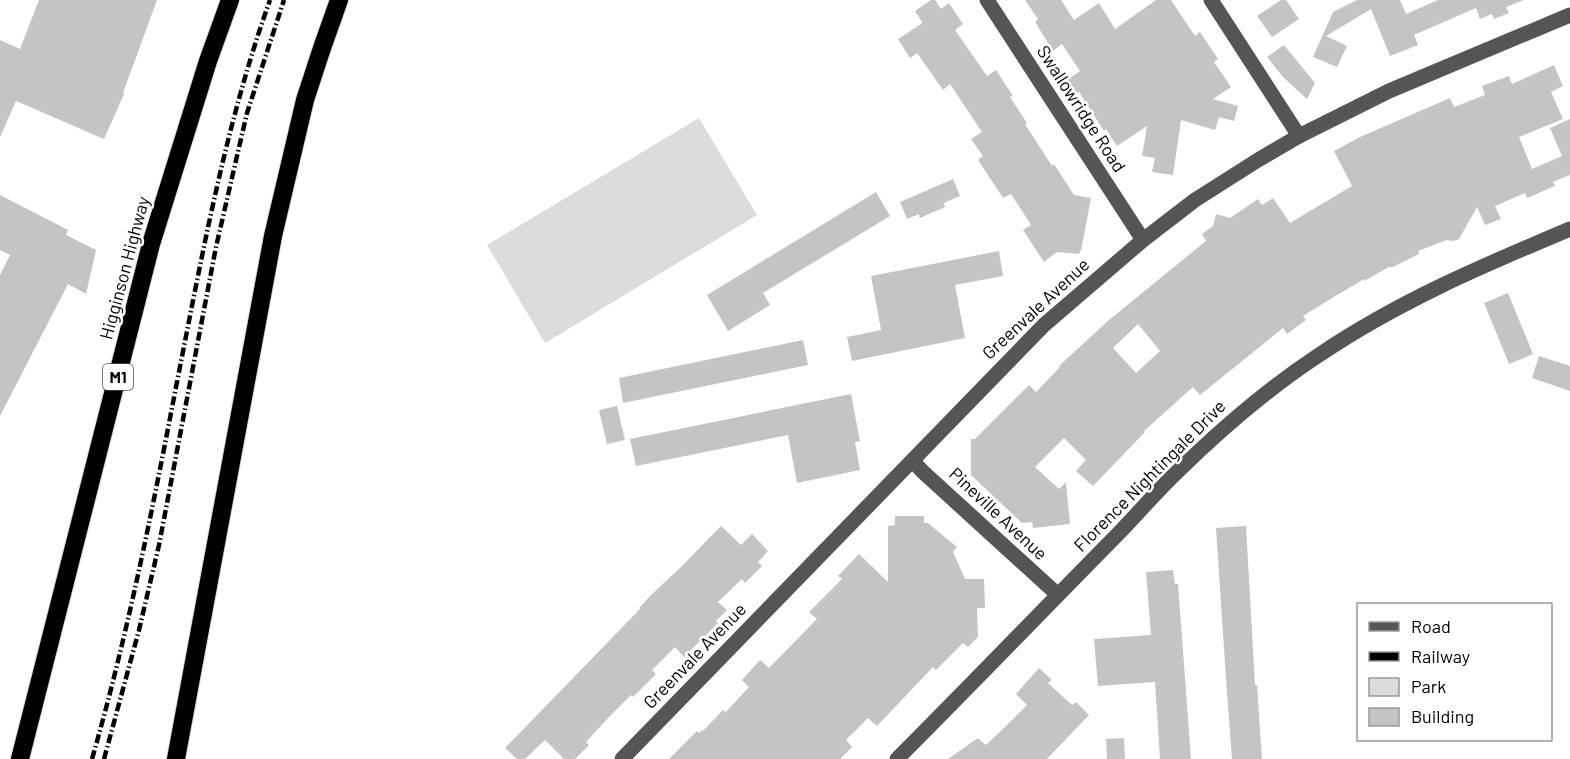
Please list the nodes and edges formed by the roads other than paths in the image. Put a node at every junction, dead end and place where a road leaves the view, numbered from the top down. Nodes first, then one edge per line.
1 (230, 0) edge
2 (339, 0) edge
3 (987, 0) edge
4 (1211, 0) edge
5 (1570, 15) edge
6 (1299, 136) junction
7 (1570, 229) edge
8 (1143, 240) junction
9 (913, 460) junction
10 (1058, 595) junction
11 (20, 759) edge
12 (176, 759) edge
13 (622, 759) edge
14 (897, 759) edge

1 - 11 highway, Higginson Highway / M1
2 - 12 highway
3 - 8 street, Swallowridge Road
4 - 6 street
5 - 6 street, Greenvale Avenue
6 - 8 street, Greenvale Avenue
7 - 10 street, Florence Nightingale Drive
8 - 9 street, Greenvale Avenue
9 - 10 street, Pineville Avenue
9 - 13 street, Greenvale Avenue
10 - 14 street, Florence Nightingale Drive

